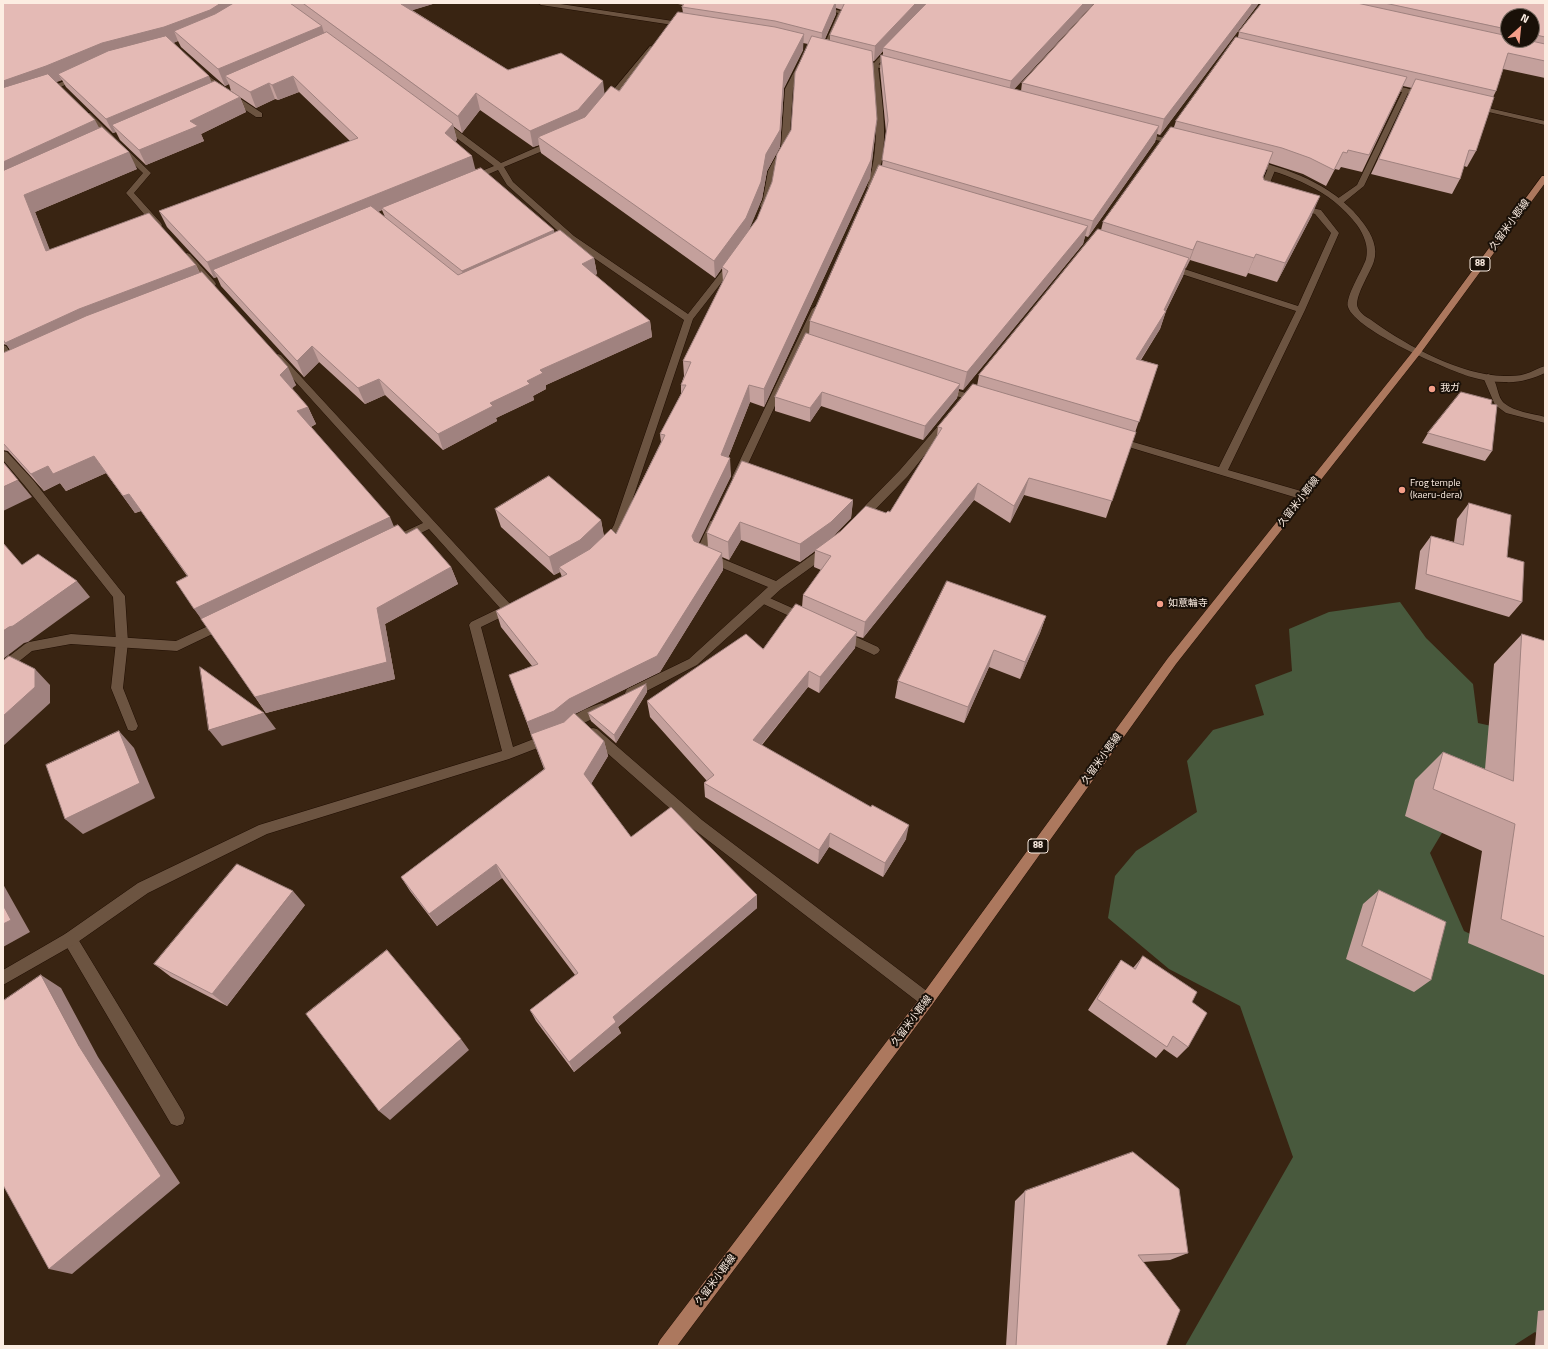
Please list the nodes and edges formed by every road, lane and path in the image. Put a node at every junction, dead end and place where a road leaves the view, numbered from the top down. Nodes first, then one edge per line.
1 (541, 3) edge
2 (803, 3) edge
3 (558, 4) edge
4 (696, 27) edge
5 (658, 40) edge
6 (896, 43) edge
7 (824, 52) edge
8 (806, 55) edge
9 (853, 60) edge
10 (196, 66) edge
11 (875, 66) junction
12 (905, 73) edge
13 (85, 74) edge
14 (1382, 85) edge
15 (1406, 90) junction
16 (38, 93) edge
17 (1429, 96) edge
18 (1468, 105) edge
19 (79, 108) edge
20 (602, 109) edge
21 (259, 114) dead end
22 (436, 119) edge
23 (1545, 123) edge
24 (1133, 131) edge
25 (563, 139) edge
26 (1185, 145) edge
27 (1243, 160) edge
28 (500, 166) junction
29 (1272, 168) junction
30 (1545, 178) edge
31 (464, 181) edge
32 (1268, 198) edge
33 (866, 199) edge
34 (1340, 201) junction
35 (1289, 204) edge
36 (759, 217) edge
37 (166, 233) edge
38 (181, 250) edge
39 (738, 256) edge
40 (1158, 264) edge
41 (214, 286) edge
42 (821, 299) edge
43 (1301, 310) junction
44 (689, 318) junction
45 (3, 348) edge
46 (271, 348) edge
47 (1417, 352) junction
48 (16, 366) edge
49 (1545, 369) edge
50 (1488, 377) junction
51 (937, 386) edge
52 (990, 403) edge
53 (952, 414) edge
54 (1545, 420) edge
55 (1109, 438) edge
56 (3, 454) edge
57 (1222, 472) junction
58 (734, 483) edge
59 (1304, 496) junction
60 (717, 519) edge
61 (430, 524) junction
62 (851, 528) edge
63 (395, 541) edge
64 (835, 544) edge
65 (599, 553) edge
66 (778, 586) junction
67 (763, 599) junction
68 (233, 619) edge
69 (812, 622) edge
70 (833, 631) edge
71 (122, 642) junction
72 (874, 650) dead end
73 (3, 668) edge
74 (578, 720) junction
75 (132, 726) dead end
76 (509, 754) junction
77 (70, 939) junction
78 (3, 978) edge
79 (927, 1000) junction
80 (177, 1118) dead end
81 (666, 1346) edge

1 - 3 street
2 - 7 street
3 - 4 street
5 - 20 street
6 - 11 street
8 - 36 street
9 - 11 street
10 - 21 street
11 - 12 street
11 - 33 street
13 - 16 street
14 - 15 street
15 - 17 street
15 - 34 street
18 - 23 street
19 - 37 street
22 - 28 street
24 - 26 street
25 - 28 street
27 - 29 street
28 - 31 street
28 - 44 street
29 - 32 street
29 - 34 street
30 - 47 main road, 久留米小郡線 / 88
34 - 47 street
35 - 43 street
38 - 41 street
39 - 44 street
40 - 43 street
42 - 58 street
43 - 57 street
44 - 65 street
45 - 48 street
46 - 61 street
47 - 50 street
47 - 59 main road, 久留米小郡線 / 88
49 - 50 street
50 - 54 street
51 - 52 street
53 - 62 street
55 - 57 street
56 - 71 street
57 - 59 street
59 - 79 main road, 久留米小郡線 / 88
60 - 66 street
61 - 63 street
61 - 76 street
64 - 66 street
66 - 67 street
67 - 69 street
67 - 74 street
68 - 71 street
70 - 72 street
71 - 73 street
71 - 75 street
74 - 76 street
74 - 79 street
76 - 77 street
77 - 78 street
77 - 80 street
79 - 81 main road, 久留米小郡線 / 88

